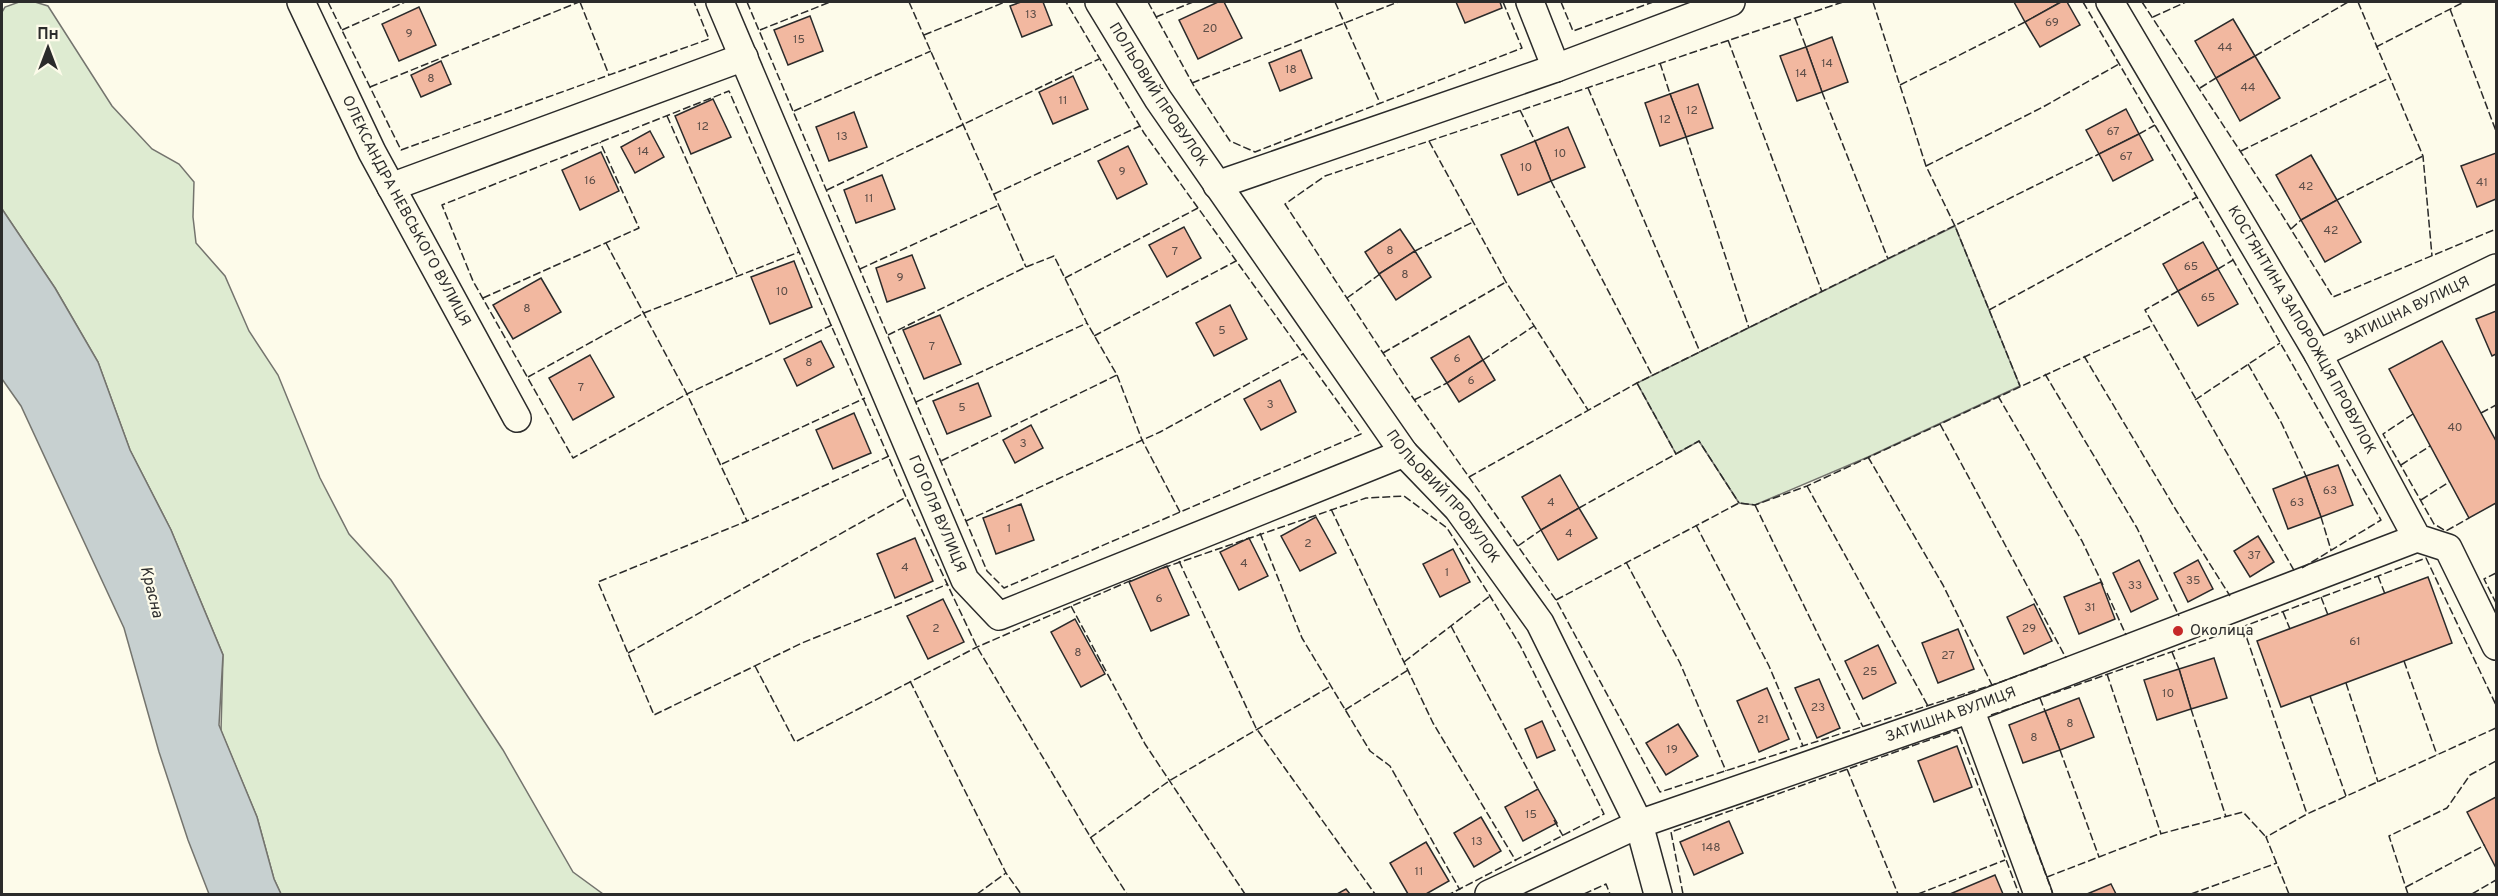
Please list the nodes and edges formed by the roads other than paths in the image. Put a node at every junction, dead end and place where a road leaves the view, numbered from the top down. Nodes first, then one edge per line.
1 (301, 2) edge
2 (720, 2) edge
3 (1099, 2) edge
4 (1530, 2) edge
5 (1731, 2) edge
6 (2110, 2) edge
7 (744, 57) junction
8 (1556, 68) junction
9 (1217, 185) junction
10 (391, 187) junction
11 (2496, 268) edge
12 (2318, 354) junction
13 (517, 418) dead end
14 (1404, 453) junction
15 (2417, 538) junction
16 (2496, 646) edge
17 (1970, 709) junction
18 (1639, 824) junction
19 (1489, 894) edge
20 (1658, 894) edge
21 (2038, 894) edge

1 - 10 street, ОЛЕКСАНДРА НЕВСЬКОГО ВУЛИЦЯ
2 - 7 street, ГОГОЛЯ ВУЛИЦЯ
3 - 9 street, ПОЛЬОВИЙ ПРОВУЛОК
4 - 8 street
5 - 8 street
6 - 12 street, КОСТЯНТИНА ЗАПОРОЖЦЯ ПРОВУЛОК
7 - 10 street
7 - 14 street, ГОГОЛЯ ВУЛИЦЯ
8 - 9 street
9 - 14 street, ПОЛЬОВИЙ ПРОВУЛОК
10 - 13 street, ОЛЕКСАНДРА НЕВСЬКОГО ВУЛИЦЯ
11 - 12 street, ЗАТИШНА ВУЛИЦЯ
12 - 15 street, КОСТЯНТИНА ЗАПОРОЖЦЯ ПРОВУЛОК
14 - 18 street, ПОЛЬОВИЙ ПРОВУЛОК
15 - 16 street
15 - 17 street, ЗАТИШНА ВУЛИЦЯ
17 - 18 street, ЗАТИШНА ВУЛИЦЯ
17 - 21 street
18 - 19 street, ЗАТИШНА ВУЛИЦЯ
18 - 20 street, ПОЛЬОВИЙ ПРОВУЛОК

